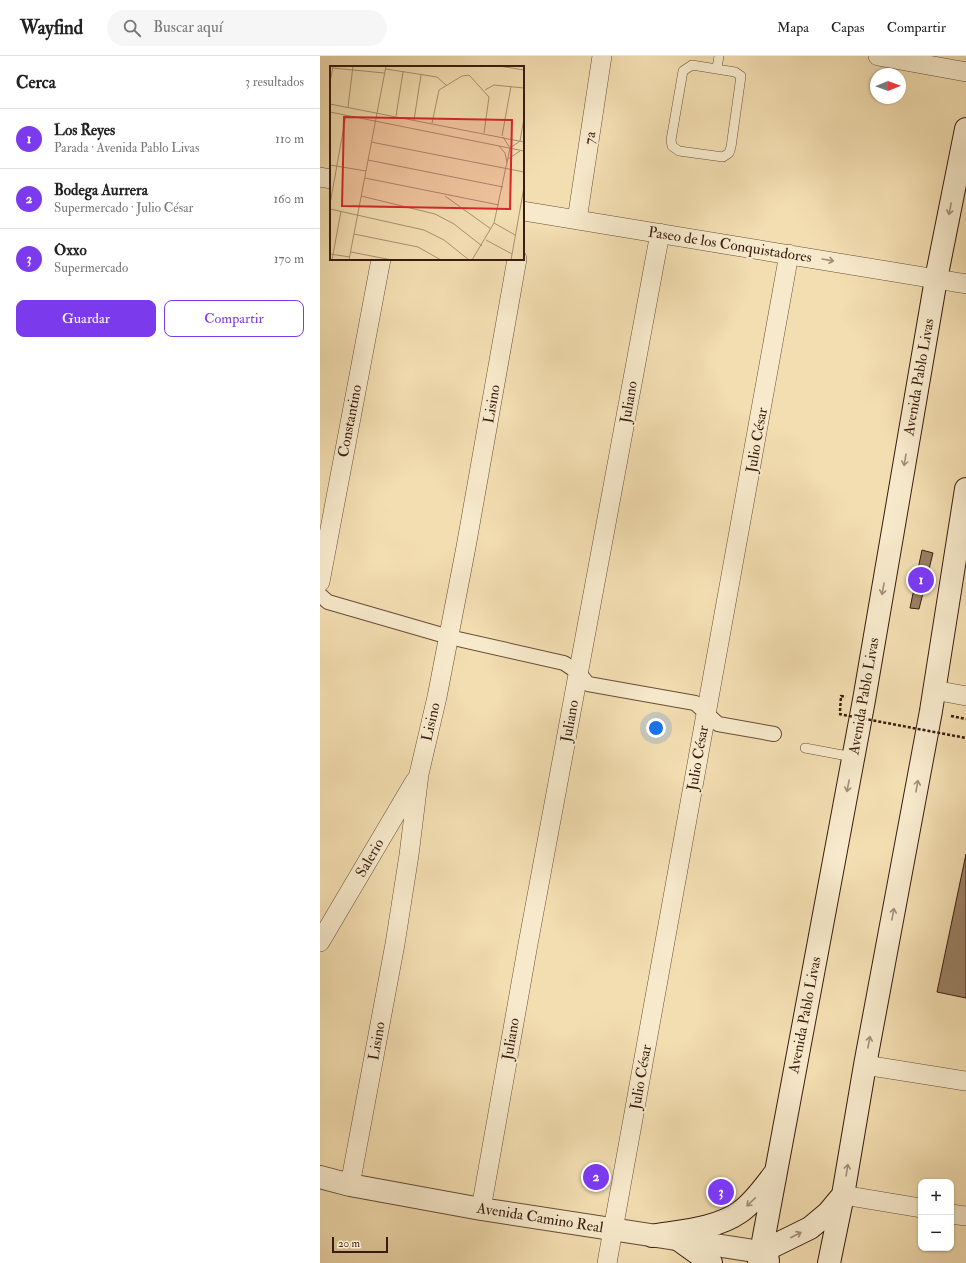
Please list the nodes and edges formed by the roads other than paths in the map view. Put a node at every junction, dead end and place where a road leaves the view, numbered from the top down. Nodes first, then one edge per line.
1 (602, 56) edge
2 (719, 56) edge
3 (878, 56) edge
4 (718, 68) junction
5 (966, 72) edge
6 (966, 129) edge
7 (320, 177) edge
8 (330, 179) edge
9 (524, 216) edge
10 (577, 220) junction
11 (660, 233) junction
12 (789, 254) junction
13 (380, 260) edge
14 (517, 260) edge
15 (936, 279) junction
16 (966, 284) edge
17 (966, 489) edge
18 (960, 562) edge
19 (320, 582) edge
20 (320, 595) edge
21 (449, 636) junction
22 (579, 673) junction
23 (934, 690) junction
24 (966, 696) edge
25 (706, 714) junction
26 (774, 734) dead end
27 (805, 748) dead end
28 (853, 757) junction
29 (419, 774) junction
30 (320, 942) edge
31 (865, 1065) junction
32 (966, 1081) edge
33 (776, 1172) junction
34 (320, 1177) edge
35 (350, 1185) junction
36 (843, 1195) junction
37 (918, 1208) edge
38 (481, 1209) junction
39 (954, 1214) edge
40 (966, 1216) edge
41 (613, 1230) junction
42 (652, 1236) junction
43 (679, 1240) junction
44 (764, 1260) edge
45 (607, 1263) edge
46 (711, 1263) edge
47 (829, 1263) edge

1 - 10 street, 7a
2 - 4 lane
3 - 5 street
4 - 4 lane
6 -> 15 main road, Avenida Pablo Livas
7 - 8 street
9 - 10 street, Paseo de los Conquistadores
10 - 11 street, Paseo de los Conquistadores
11 - 12 street, Paseo de los Conquistadores
11 - 22 street, Juliano
12 -> 15 street, Paseo de los Conquistadores
12 - 25 street, Julio César
13 - 19 street, Constantino
14 - 21 street, Lisino
15 - 16 street, Paseo de los Conquistadores
15 -> 28 main road, Avenida Pablo Livas
17 - 18 main road
18 - 23 main road
20 - 21 street
21 - 22 street
21 - 29 street, Lisino
22 - 25 street
22 - 38 street, Juliano
23 - 24 street
31 -> 23 main road
25 - 26 street
25 - 41 street, Julio César
27 - 28 lane
28 -> 33 main road, Avenida Pablo Livas
29 - 30 street, Salerio
29 - 35 street, Lisino
31 - 32 street
36 -> 31 main road
33 -> 42 main road
33 - 44 main road, Avenida Pablo Livas
34 - 35 main road, Avenida Camino Real
35 - 38 main road, Avenida Camino Real
36 - 37 street
44 -> 36 main road
36 - 47 main road
38 - 41 main road, Avenida Camino Real
39 - 40 street
41 - 42 main road, Avenida Camino Real
41 - 45 street, Julio César
42 - 43 main road, Avenida Camino Real
43 - 44 main road, Avenida Camino Real
43 - 46 main road

